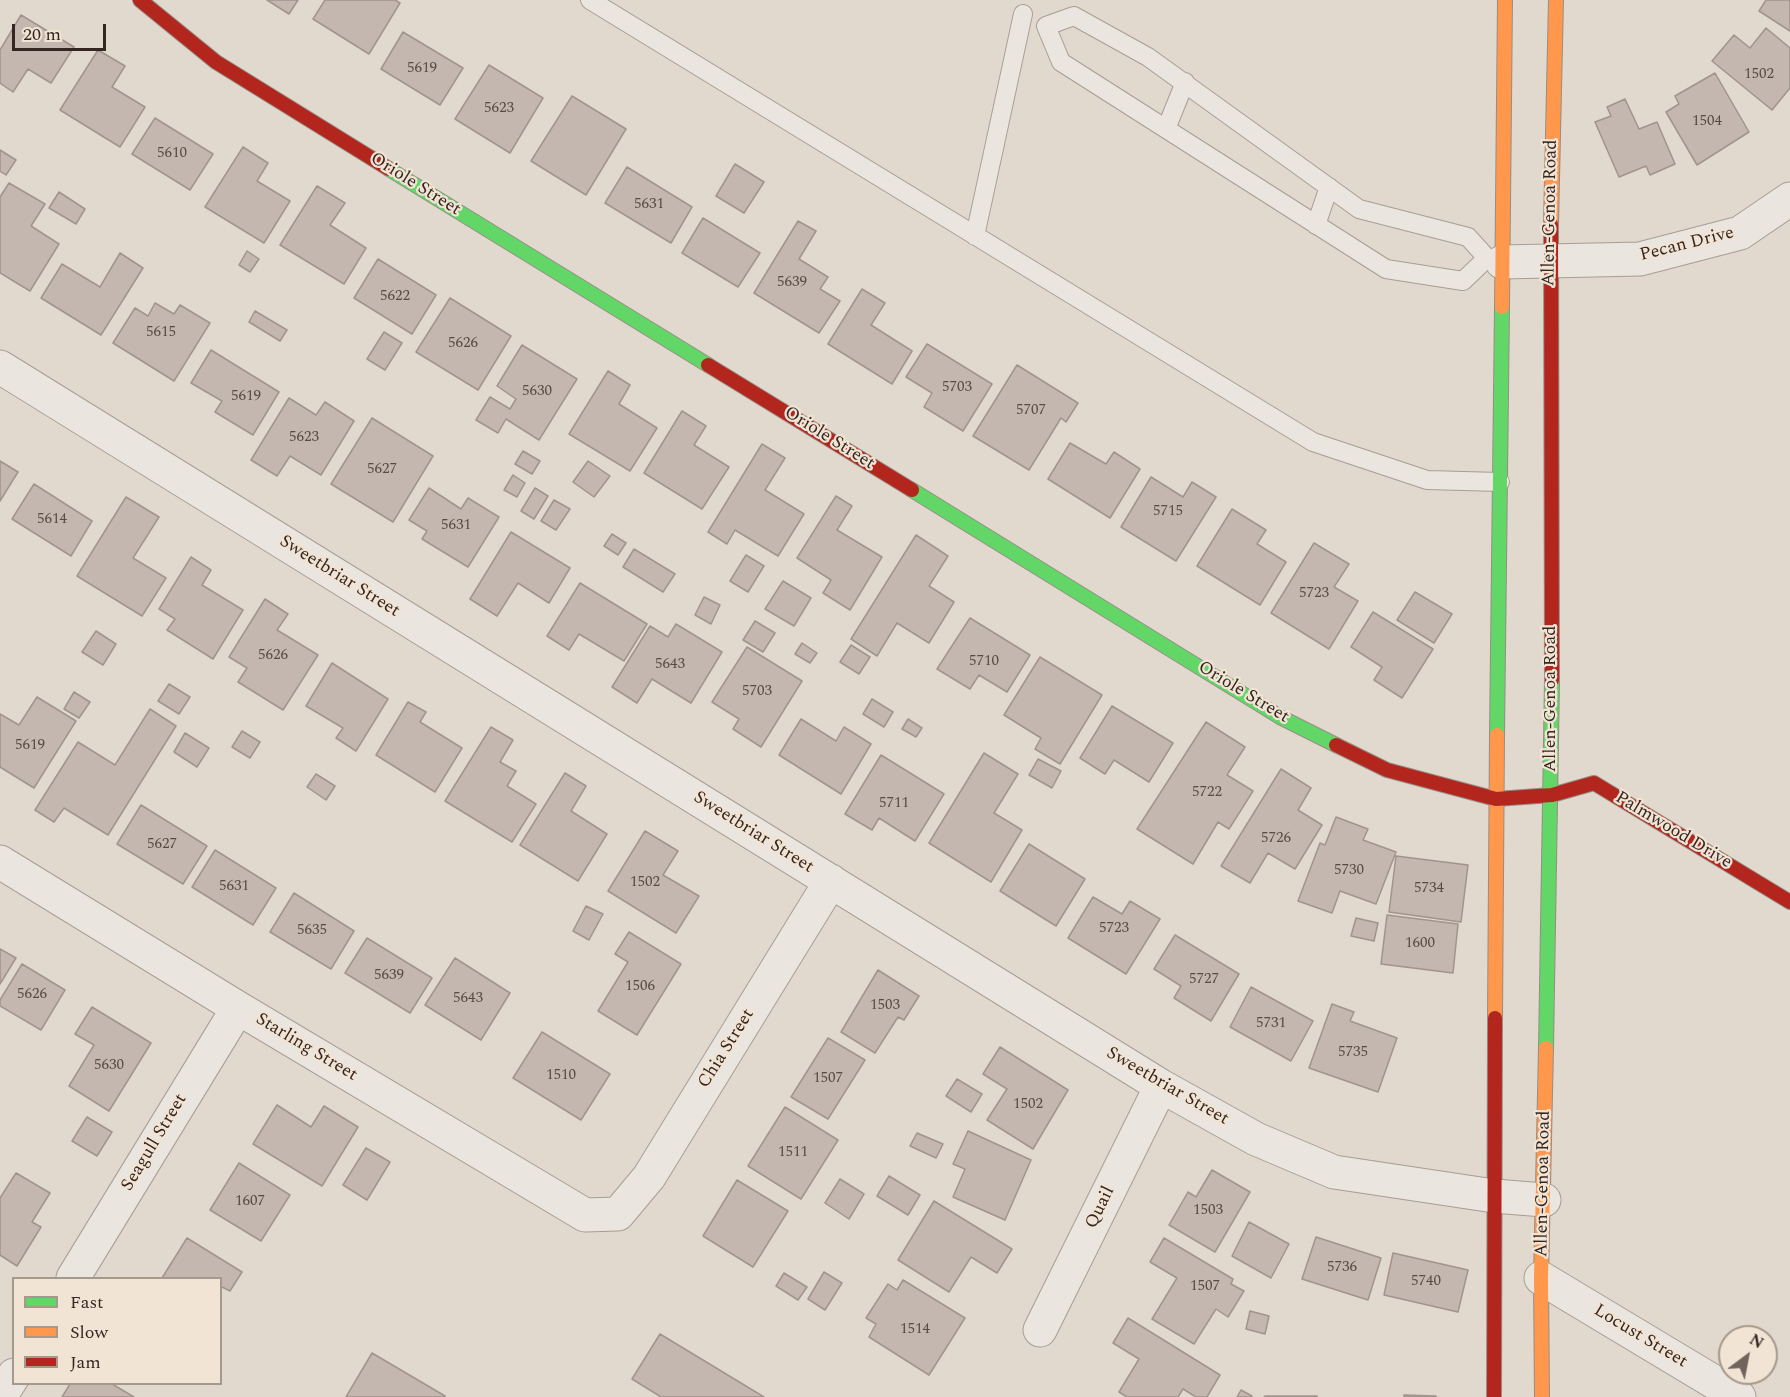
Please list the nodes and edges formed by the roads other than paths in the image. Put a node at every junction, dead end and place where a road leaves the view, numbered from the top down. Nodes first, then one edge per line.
1 (140, 0) edge
2 (590, 0) edge
3 (1505, 0) edge
4 (1556, 0) edge
5 (1024, 7) edge
6 (1046, 26) junction
7 (1185, 82) junction
8 (1166, 129) junction
9 (1329, 187) junction
10 (1790, 199) edge
11 (1316, 225) junction
12 (975, 236) junction
13 (1495, 260) junction
14 (1550, 261) junction
15 (0, 367) edge
16 (1500, 482) junction
17 (1552, 795) junction
18 (1496, 799) junction
19 (0, 862) edge
20 (831, 881) junction
21 (1790, 902) edge
22 (238, 1008) junction
23 (1161, 1086) junction
24 (1494, 1196) junction
25 (1544, 1200) junction
26 (618, 1214) joint
27 (74, 1277) edge
28 (1541, 1278) junction
29 (1040, 1330) dead end
30 (12, 1378) edge
31 (0, 1397) edge
32 (1494, 1397) edge
33 (1542, 1397) edge
34 (1739, 1397) edge

1 - 18 main road, Oriole Street
2 - 12 lane
3 - 13 main road
4 - 14 main road, Allen-Genoa Road
5 - 6 lane
5 - 12 lane
6 - 7 lane
6 - 8 lane
7 - 8 lane
7 - 9 lane
8 - 11 lane
9 - 11 lane
9 - 13 lane
10 - 14 street, Pecan Drive
11 - 13 lane
12 - 16 lane
13 - 14 street, Pecan Drive
13 - 16 main road
14 - 17 main road, Allen-Genoa Road
15 - 20 street, Sweetbriar Street
16 - 18 main road
17 - 18 main road, Oriole Street
17 - 21 main road, Palmwood Drive
17 - 25 main road, Allen-Genoa Road
18 - 24 main road
19 - 22 street, Starling Street
20 - 23 street, Sweetbriar Street
20 - 26 street, Chia Street
22 - 26 street, Starling Street
22 - 27 street, Seagull Street
23 - 24 street, Sweetbriar Street
23 - 29 street, Quail
24 - 25 street, Sweetbriar Street
24 - 32 main road
25 - 28 main road, Allen-Genoa Road
28 - 33 main road, Allen-Genoa Road
28 - 34 street, Locust Street
30 - 31 street

